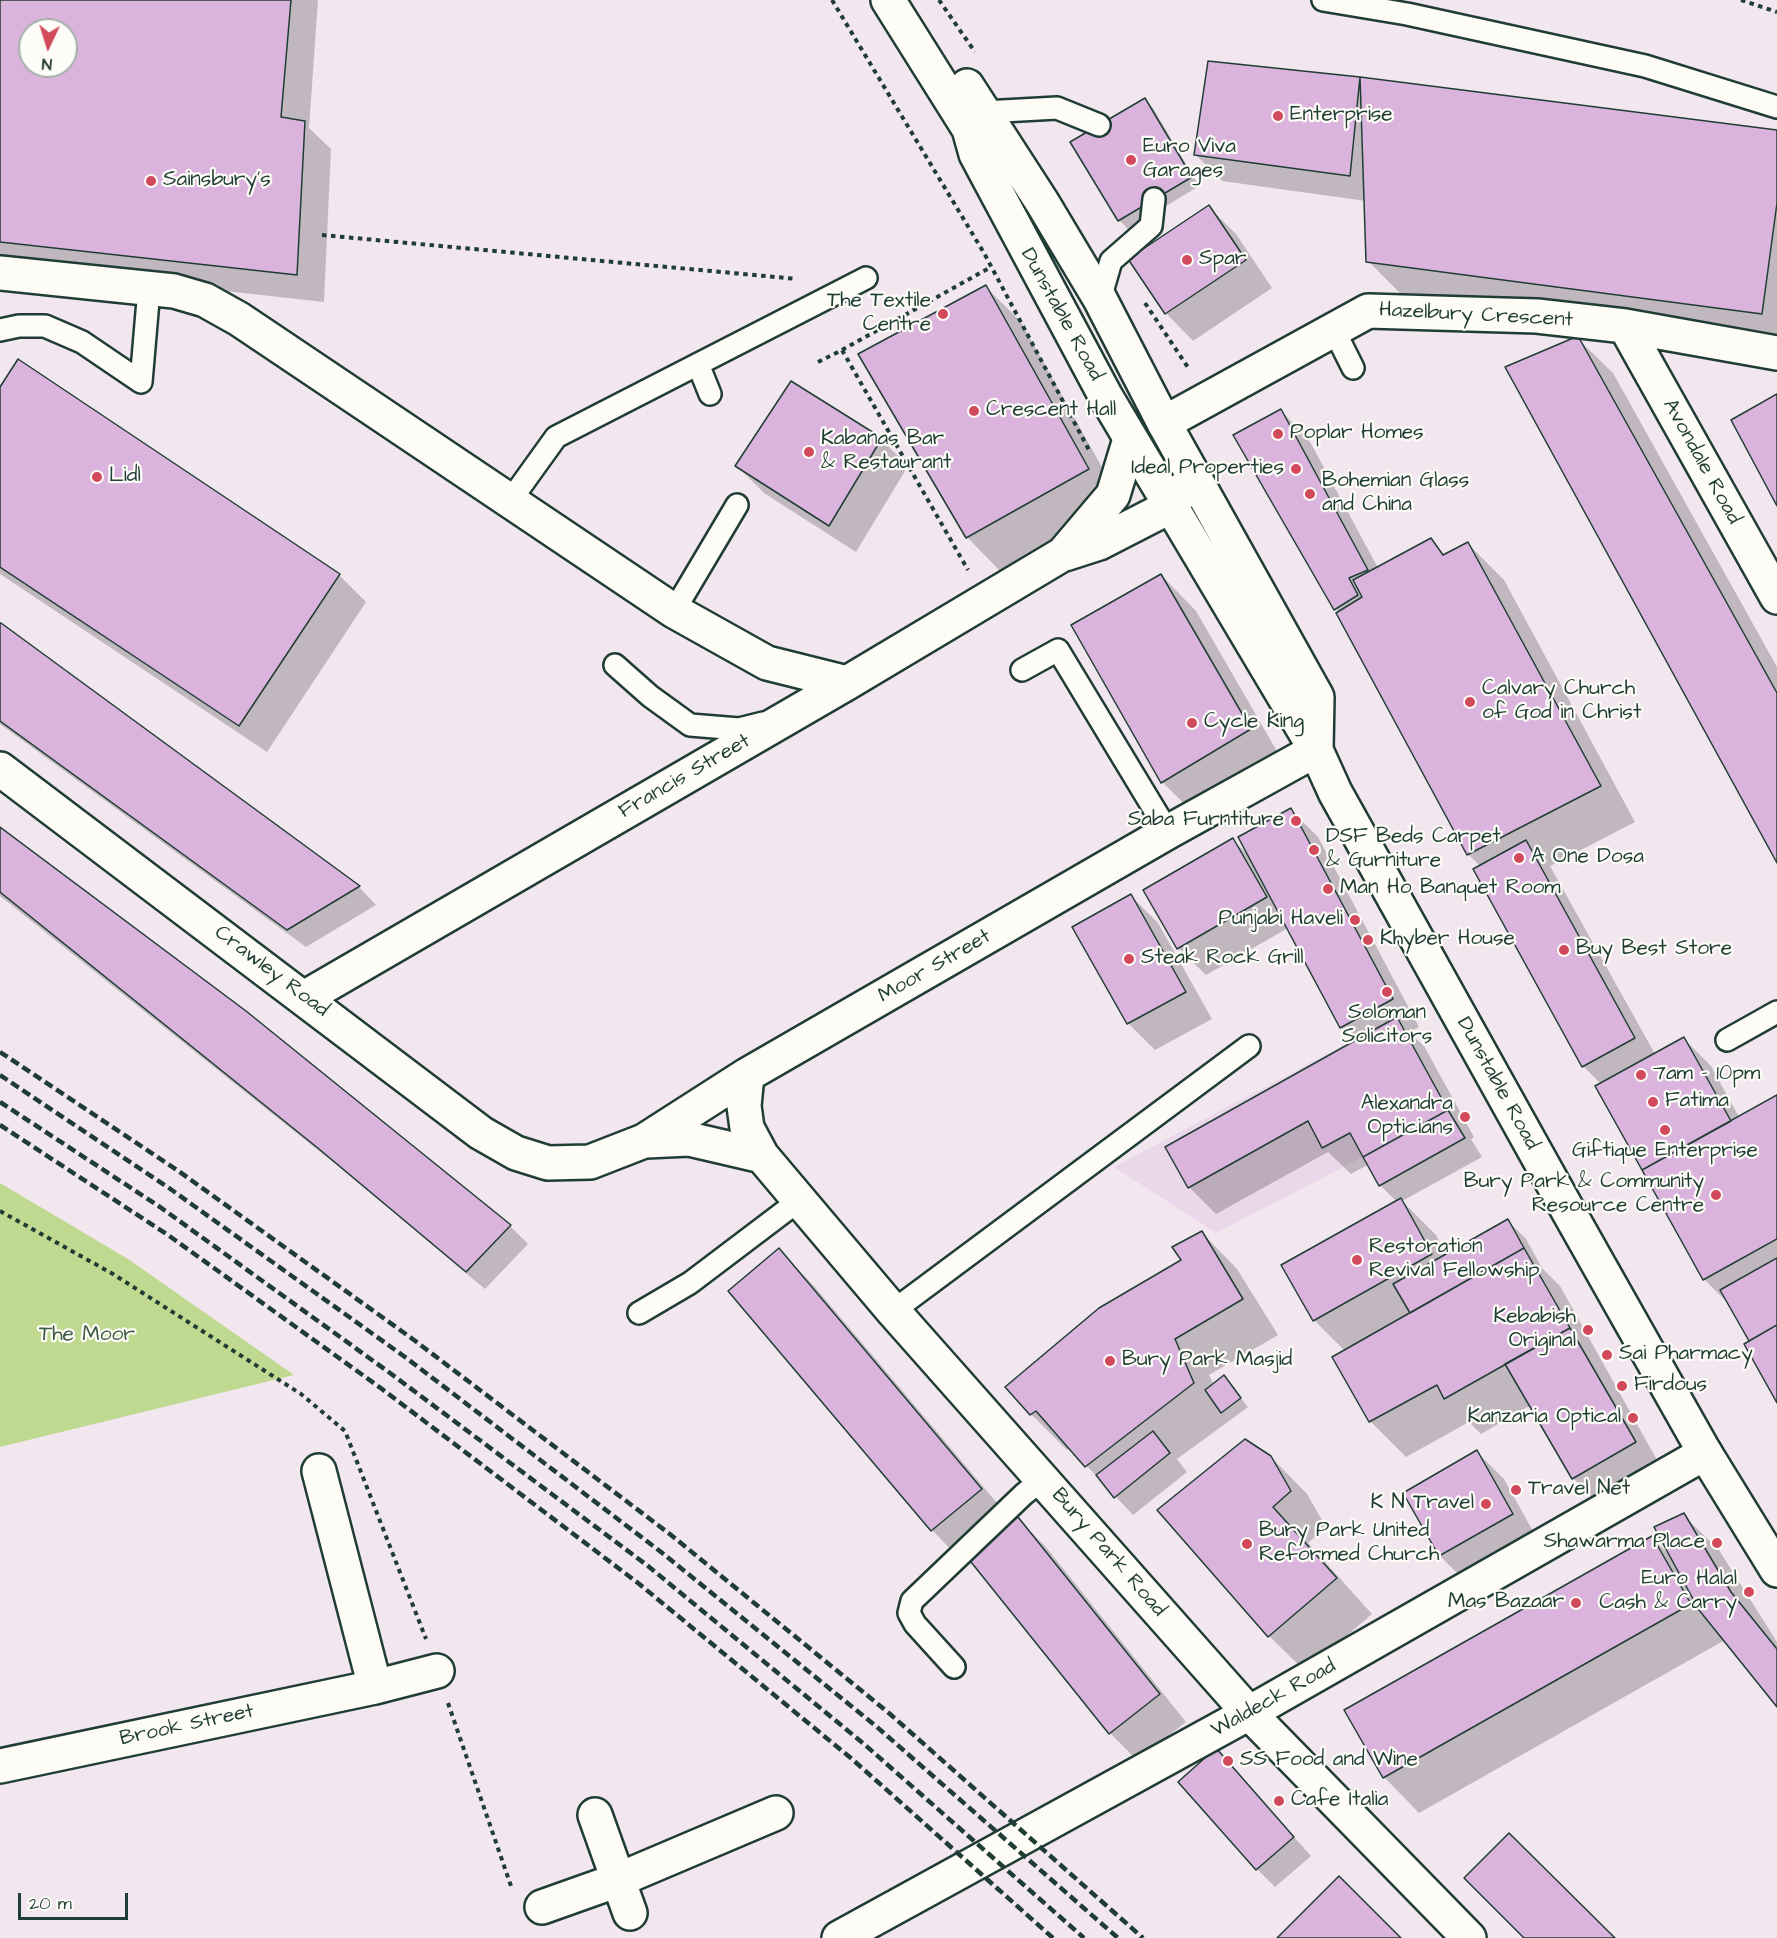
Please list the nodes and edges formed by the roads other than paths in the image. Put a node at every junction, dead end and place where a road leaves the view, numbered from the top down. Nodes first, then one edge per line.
1 (888, 0) edge
2 (908, 0) edge
3 (1323, 0) edge
4 (1777, 107) edge
5 (984, 112) junction
6 (1099, 125) dead end
7 (1154, 199) dead end
8 (0, 273) edge
9 (866, 278) dead end
10 (149, 289) junction
11 (1100, 299) junction
12 (1625, 326) junction
13 (0, 330) edge
14 (1334, 330) junction
15 (1777, 353) edge
16 (698, 363) junction
17 (1353, 368) dead end
18 (710, 394) dead end
19 (1164, 423) junction
20 (1130, 439) junction
21 (1195, 475) junction
22 (510, 501) junction
23 (736, 505) dead end
24 (1171, 506) junction
25 (1063, 554) junction
26 (1777, 597) edge
27 (674, 611) junction
28 (615, 664) dead end
29 (1022, 670) dead end
30 (847, 683) junction
31 (789, 717) junction
32 (1316, 750) junction
33 (0, 769) edge
34 (1168, 832) junction
35 (304, 998) junction
36 (1777, 1012) edge
37 (1728, 1040) dead end
38 (1249, 1046) dead end
39 (747, 1075) junction
40 (645, 1141) junction
41 (762, 1156) junction
42 (548, 1163) joint
43 (801, 1199) junction
44 (893, 1311) junction
45 (639, 1313) dead end
46 (1705, 1453) junction
47 (319, 1471) dead end
48 (1043, 1479) junction
49 (1777, 1570) edge
50 (954, 1667) dead end
51 (437, 1671) dead end
52 (375, 1687) junction
53 (1249, 1713) junction
54 (0, 1766) edge
55 (776, 1813) dead end
56 (595, 1815) dead end
57 (618, 1880) junction
58 (542, 1907) dead end
59 (630, 1913) dead end
60 (839, 1938) edge
61 (1469, 1938) edge

1 - 20 street, Dunstable Road
2 - 5 street, Dunstable Road
3 - 4 lane
5 - 6 lane
5 - 11 street, Dunstable Road
7 - 11 lane
8 - 10 street
9 - 16 lane
10 - 13 lane
10 - 22 street
11 - 19 street, Dunstable Road
12 - 14 street, Hazelbury Crescent
12 - 15 street, Hazelbury Crescent
12 - 26 street, Avondale Road
14 - 17 lane
14 - 19 street, Hazelbury Crescent
16 - 18 lane
16 - 22 lane
19 - 21 street, Dunstable Road
20 - 24 street, Dunstable Road
20 - 25 street, Francis Street
21 - 24 street, Francis Street
21 - 32 street, Dunstable Road
22 - 27 street
23 - 27 lane
24 - 25 street, Francis Street
24 - 32 street, Dunstable Road
25 - 30 street, Francis Street
27 - 30 street
28 - 31 lane
29 - 34 lane
30 - 31 street, Francis Street
31 - 35 street, Francis Street
32 - 34 street, Moor Street
32 - 46 street, Dunstable Road
33 - 35 street, Crawley Road
34 - 39 street, Moor Street
35 - 42 street, Crawley Road
36 - 37 lane
38 - 44 lane
39 - 40 street, Moor Street
39 - 41 street, Bury Park Road
40 - 41 street
40 - 42 street, Moor Street
41 - 43 street, Bury Park Road
43 - 44 street, Bury Park Road
43 - 45 lane
44 - 48 street, Bury Park Road
46 - 49 street, Dunstable Road
46 - 53 street, Waldeck Road
47 - 52 street
48 - 50 lane
48 - 53 street, Bury Park Road
51 - 52 street, Brook Street
52 - 54 street, Brook Street
53 - 60 street, Waldeck Road
53 - 61 street, Bury Park Road
55 - 57 street
56 - 57 street
57 - 58 street
57 - 59 street

